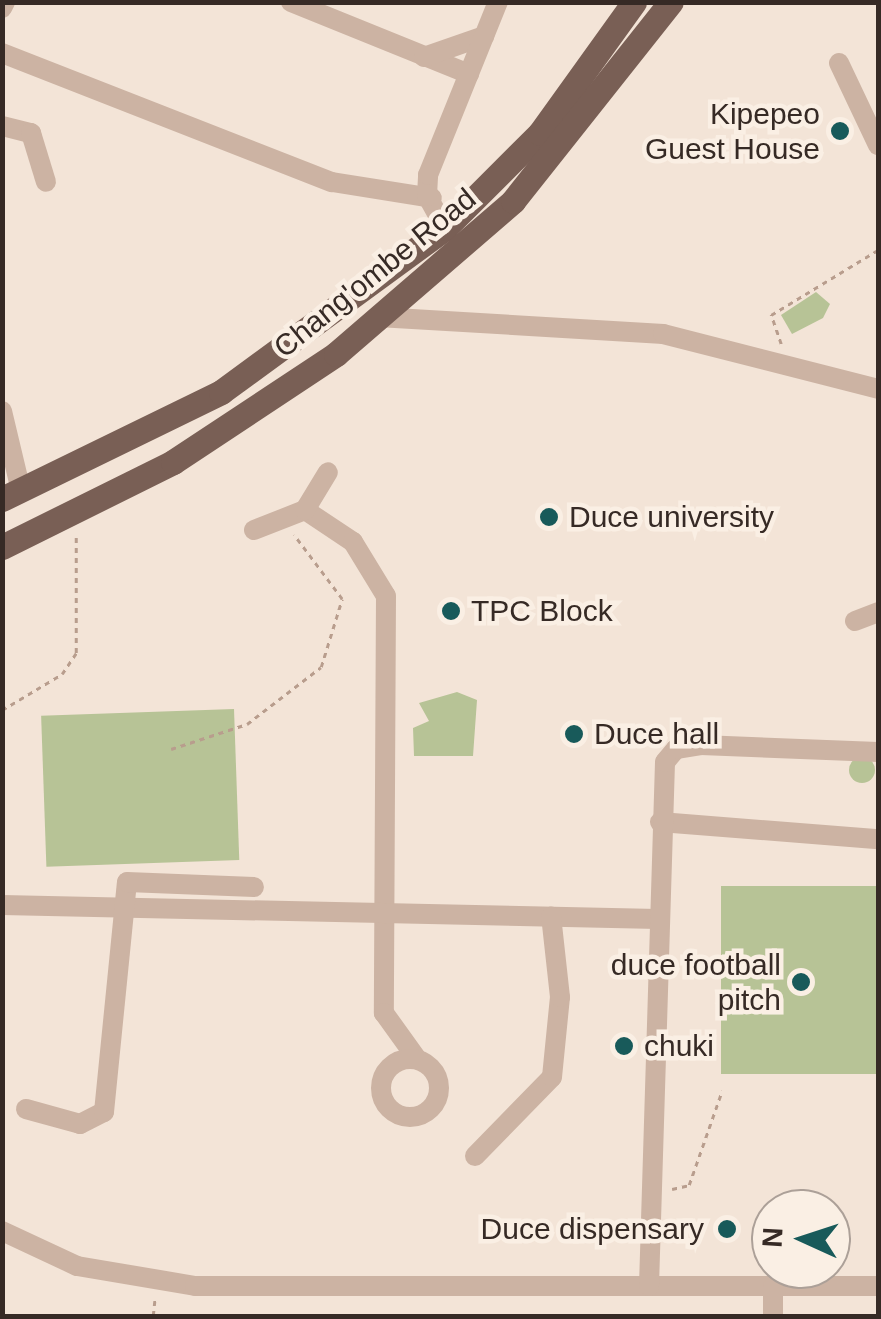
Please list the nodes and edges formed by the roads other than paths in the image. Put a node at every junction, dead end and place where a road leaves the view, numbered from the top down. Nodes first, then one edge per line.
1 (291, 2) edge
2 (498, 2) edge
3 (634, 2) edge
4 (671, 2) edge
5 (484, 36) junction
6 (2, 53) edge
7 (424, 57) junction
8 (839, 63) dead end
9 (469, 74) junction
10 (2, 126) edge
11 (878, 145) edge
12 (46, 182) dead end
13 (432, 198) junction
14 (445, 228) junction
15 (378, 317) junction
16 (878, 390) edge
17 (2, 411) edge
18 (328, 472) dead end
19 (12, 495) edge
20 (305, 510) junction
21 (254, 530) dead end
22 (2, 547) edge
23 (878, 612) edge
24 (855, 621) dead end
25 (878, 752) edge
26 (660, 822) junction
27 (878, 839) edge
28 (254, 887) dead end
29 (124, 904) junction
30 (2, 905) edge
31 (387, 911) junction
32 (551, 916) junction
33 (658, 920) junction
34 (417, 1059) dead end
35 (26, 1109) dead end
36 (475, 1156) dead end
37 (2, 1231) edge
38 (649, 1286) junction
39 (851, 1286) edge
40 (878, 1286) edge
41 (751, 1287) edge
42 (773, 1289) edge
43 (773, 1316) edge

1 - 7 street
2 - 5 street
3 - 14 main road, Chang'ombe Road
4 - 15 main road, Chang'ombe Road
5 - 7 street
5 - 9 street
6 - 13 street
7 - 9 street
8 - 11 street
9 - 13 street
10 - 12 street
13 - 14 street
14 - 19 main road, Chang'ombe Road
15 - 16 street
15 - 22 main road, Chang'ombe Road
17 - 19 street
18 - 20 street
20 - 21 street
20 - 31 street
23 - 24 street
25 - 26 street
26 - 27 street
26 - 33 street
28 - 29 street
29 - 30 street
29 - 31 street
29 - 35 street
31 - 32 street
31 - 34 street
32 - 33 street
32 - 36 street
33 - 38 street
37 - 38 street
38 - 41 street
39 - 40 street
42 - 43 street

